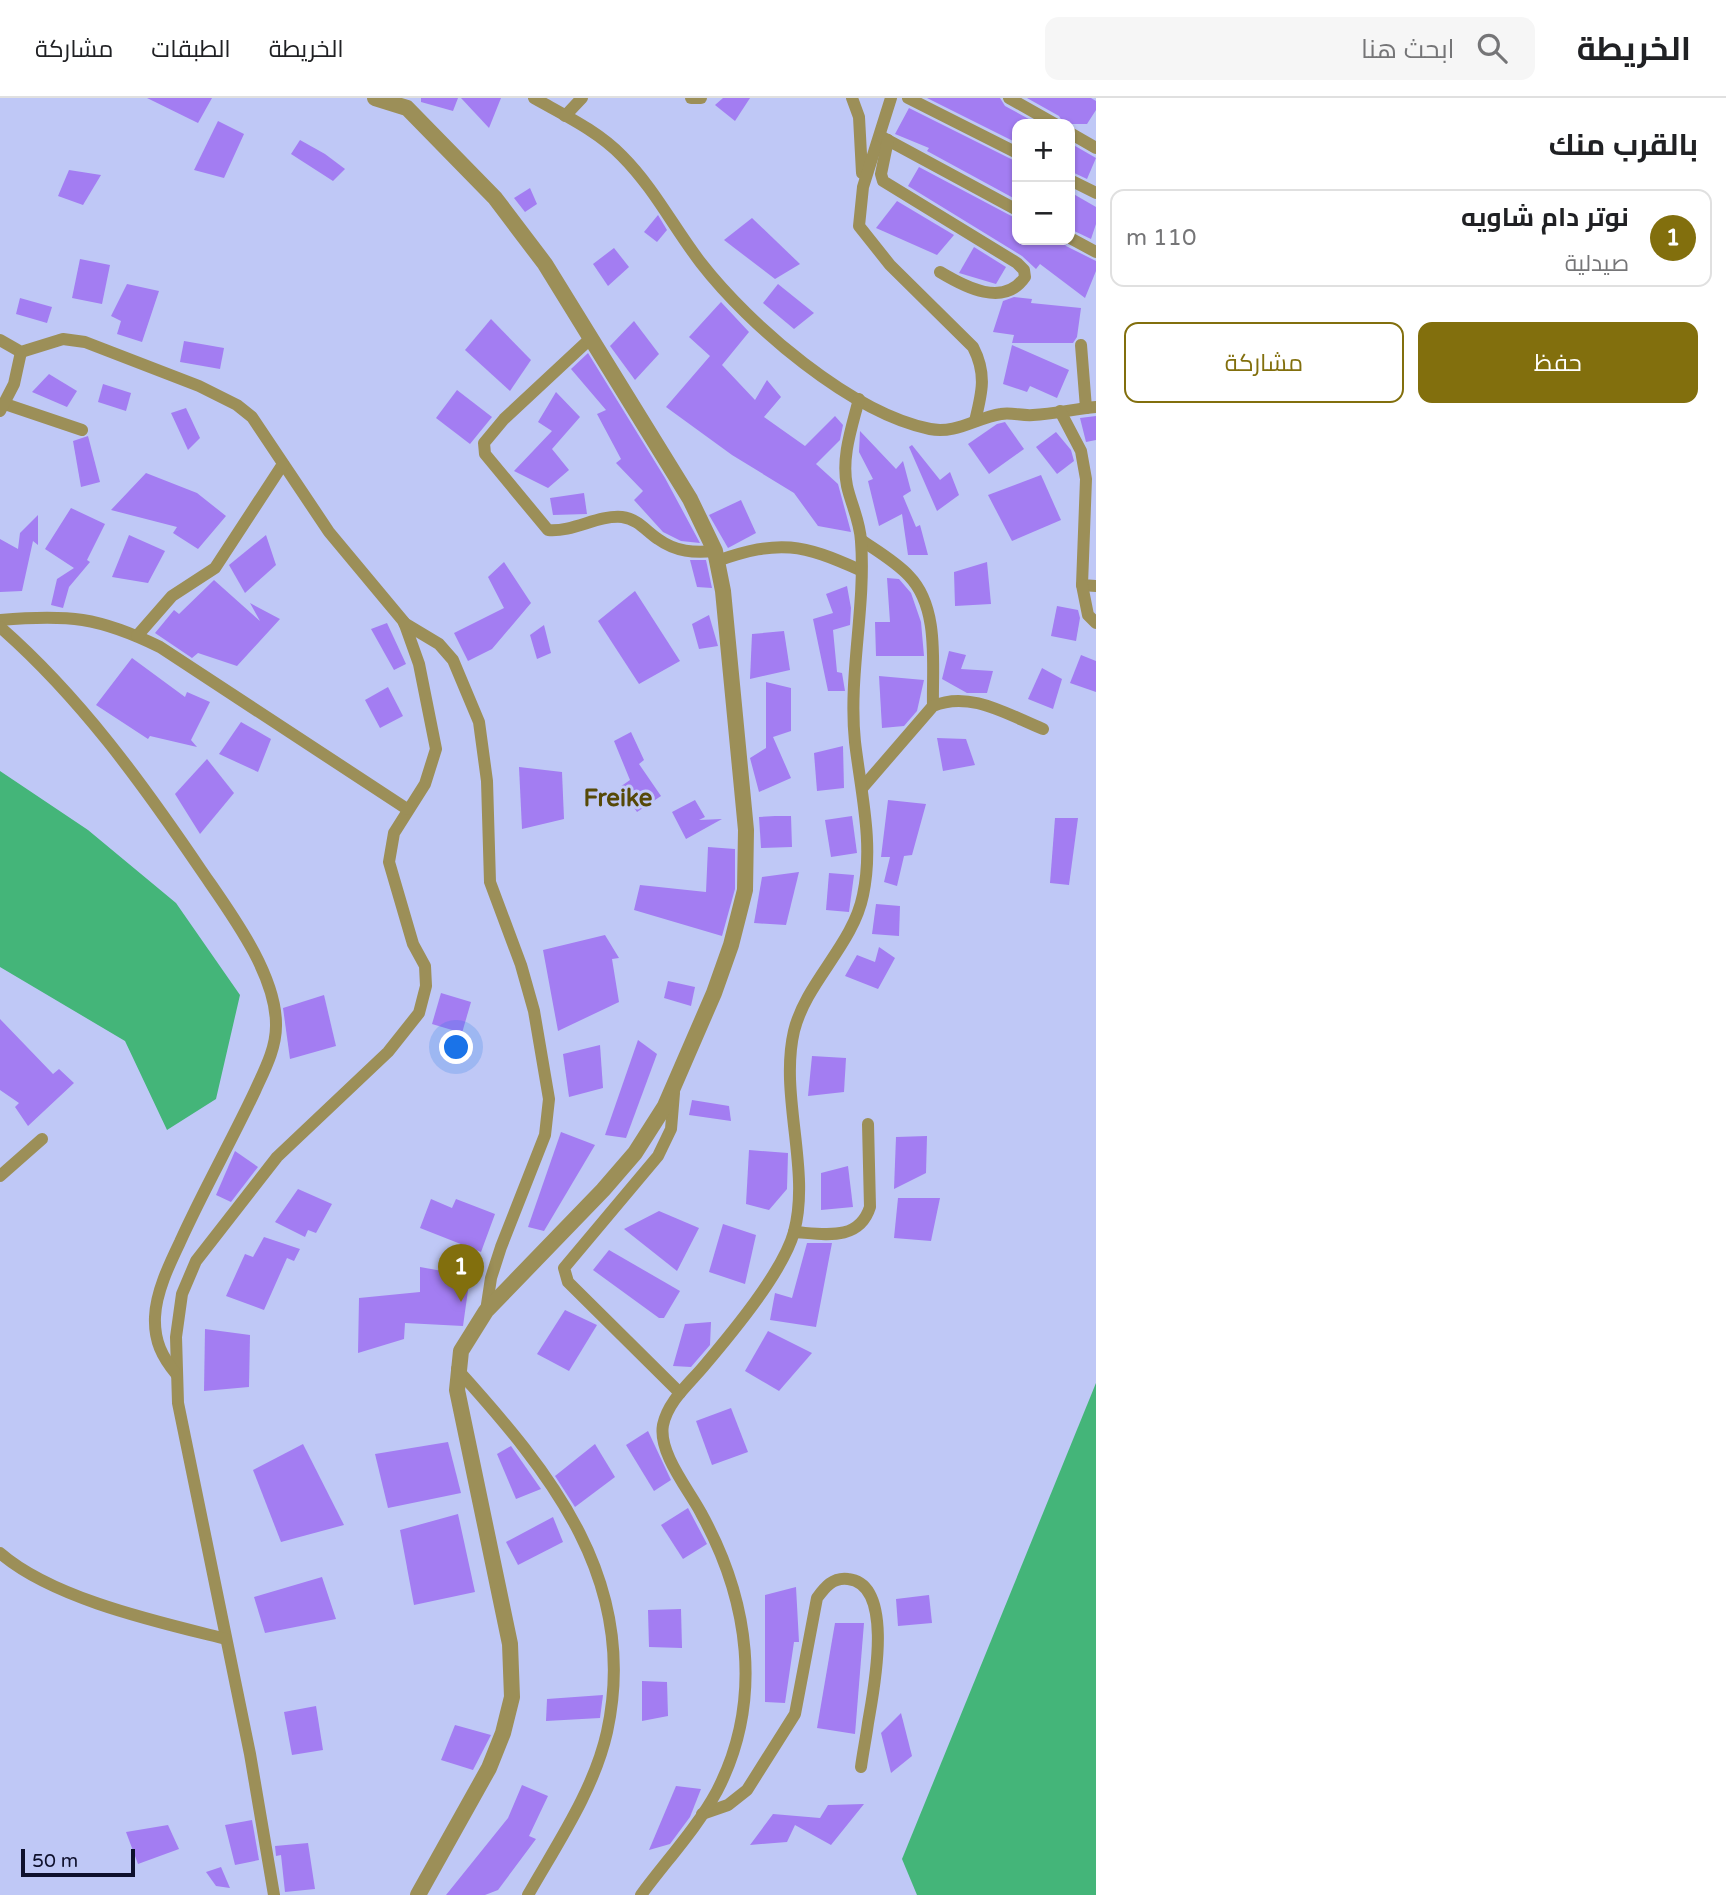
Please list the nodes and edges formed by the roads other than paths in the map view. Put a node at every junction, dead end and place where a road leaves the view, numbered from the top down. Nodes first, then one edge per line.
1 (375, 98) edge
2 (534, 98) edge
3 (582, 98) edge
4 (691, 98) edge
5 (701, 98) edge
6 (852, 98) edge
7 (891, 98) edge
8 (908, 98) edge
9 (1009, 98) edge
10 (401, 103) edge
11 (565, 116) junction
12 (1046, 119) edge
13 (1075, 136) edge
14 (883, 137) junction
15 (1096, 148) edge
16 (1012, 150) edge
17 (1074, 182) edge
18 (863, 187) junction
19 (1096, 193) edge
20 (1012, 206) edge
21 (1075, 241) edge
22 (1096, 252) edge
23 (940, 272) dead end
24 (591, 338) junction
25 (0, 340) edge
26 (1081, 345) dead end
27 (21, 352) junction
28 (859, 399) junction
29 (3, 407) edge
30 (1091, 408) edge
31 (1060, 411) junction
32 (975, 421) junction
33 (82, 430) dead end
34 (283, 464) junction
35 (861, 540) junction
36 (716, 556) junction
37 (860, 569) junction
38 (1082, 585) junction
39 (1096, 586) edge
40 (0, 620) edge
41 (404, 622) junction
42 (1096, 623) edge
43 (0, 626) edge
44 (137, 636) junction
45 (933, 706) junction
46 (1043, 729) dead end
47 (863, 788) junction
48 (407, 809) junction
49 (674, 1087) junction
50 (868, 1124) dead end
51 (42, 1139) dead end
52 (0, 1176) edge
53 (794, 1232) junction
54 (486, 1311) junction
55 (457, 1369) junction
56 (177, 1375) junction
57 (680, 1393) junction
58 (0, 1553) edge
59 (226, 1640) junction
60 (861, 1767) dead end
61 (702, 1814) junction
62 (274, 1895) edge
63 (418, 1895) edge
64 (528, 1895) edge
65 (641, 1895) edge

1 - 10 street
2 - 11 street
3 - 11 street
4 - 5 street
6 - 18 street
7 - 14 street
8 - 16 street
9 - 12 street
10 - 24 street
11 - 28 street
13 - 15 street
14 - 18 street
14 - 20 street
14 - 23 street
17 - 19 street
18 - 32 street
21 - 22 street
24 - 36 street
24 - 36 street
25 - 27 street
26 - 30 street
27 - 29 street
27 - 34 street
28 - 32 street
28 - 35 street
29 - 33 street
30 - 31 street
31 - 32 street
31 - 38 street
34 - 41 street
34 - 44 street
35 - 37 street
35 - 45 street
36 - 37 street
36 - 49 street
37 - 47 street
38 - 39 street
38 - 42 street
40 - 44 street
41 - 48 street
41 - 54 street
43 - 56 street
44 - 48 street
45 - 46 street
45 - 47 street
47 - 53 street
48 - 56 street
49 - 54 street
49 - 57 street
50 - 53 street
51 - 52 street
53 - 57 street
54 - 55 street
55 - 63 street
55 - 64 street
56 - 59 street
57 - 61 street
58 - 59 street
59 - 62 street
60 - 61 street
61 - 65 street

